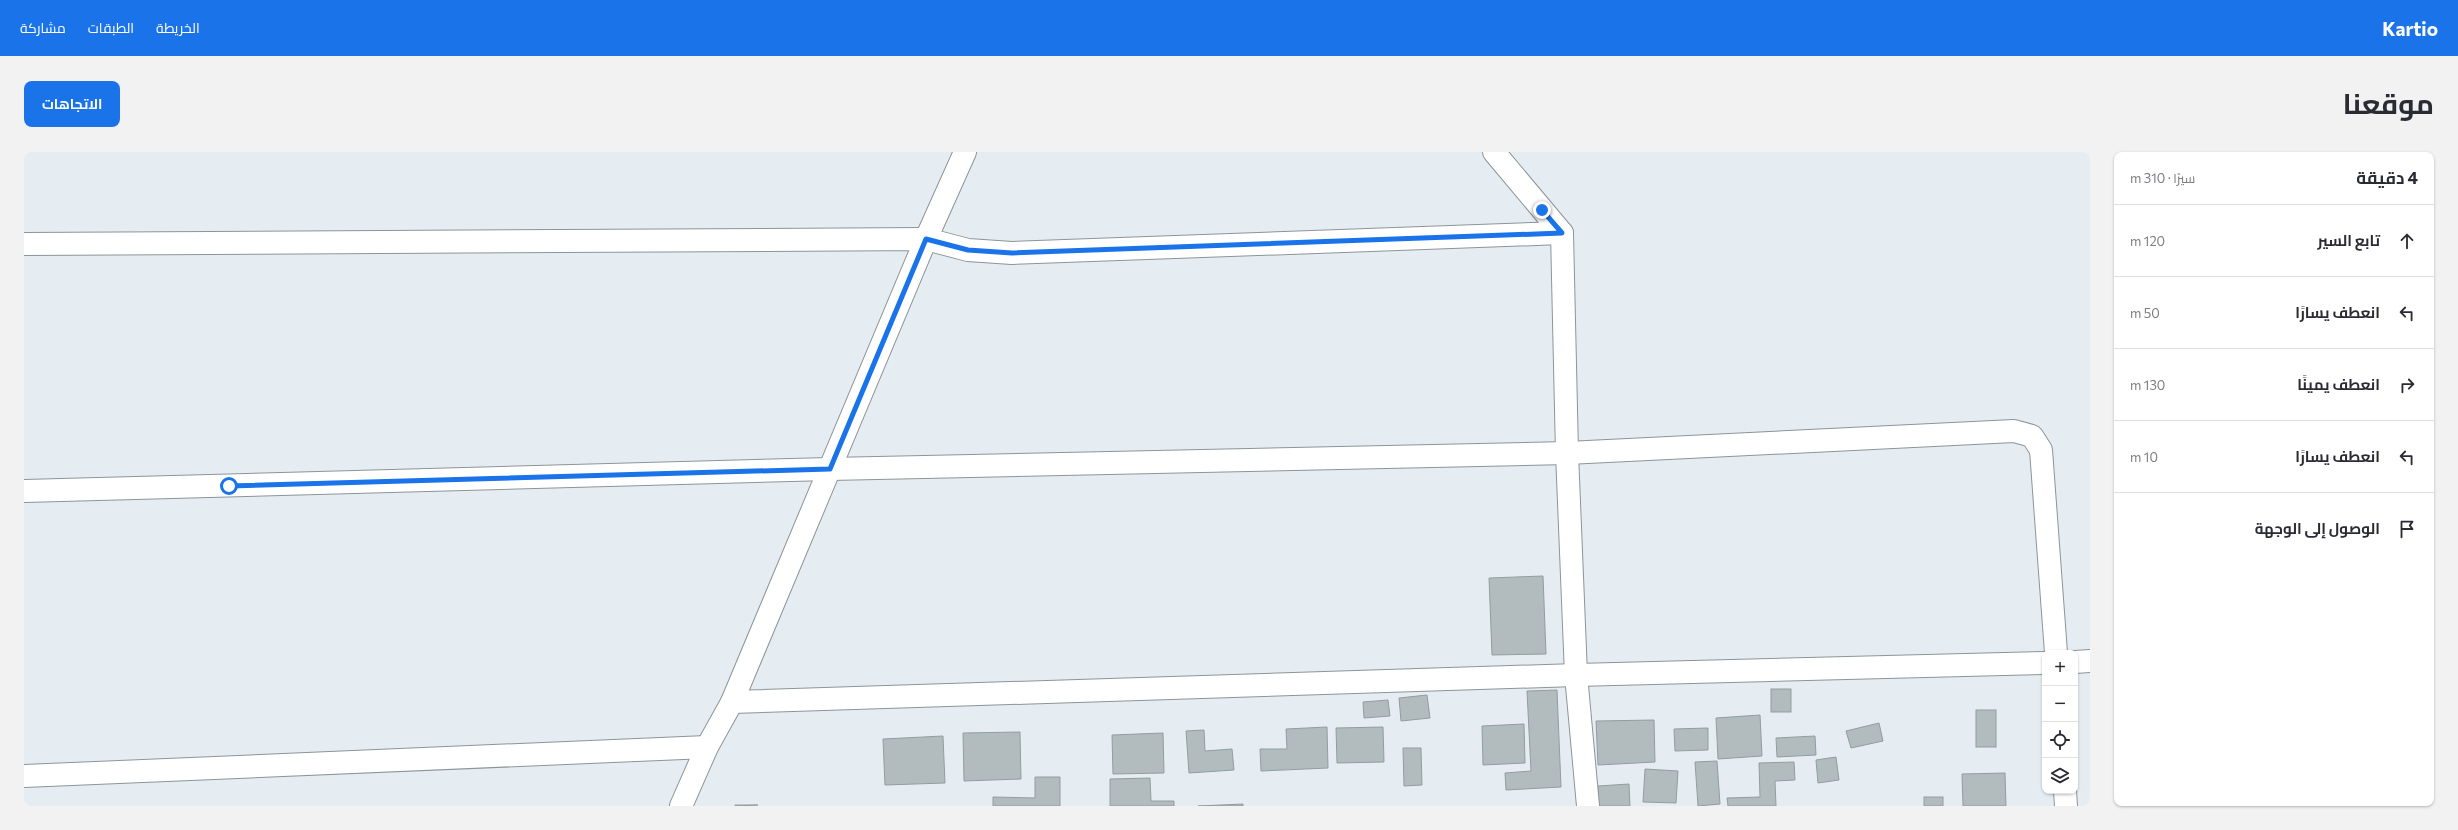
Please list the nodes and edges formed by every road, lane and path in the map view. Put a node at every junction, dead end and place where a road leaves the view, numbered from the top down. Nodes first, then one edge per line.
1 (965, 152) edge
2 (1494, 152) edge
3 (1562, 233) junction
4 (926, 239) junction
5 (24, 244) edge
6 (1567, 453) junction
7 (830, 469) junction
8 (24, 492) edge
9 (2056, 650) edge
10 (2090, 661) edge
11 (2078, 662) edge
12 (2042, 663) edge
13 (1576, 675) junction
14 (732, 702) junction
15 (707, 747) junction
16 (24, 776) edge
17 (2065, 794) edge
18 (681, 806) edge
19 (1588, 806) edge
20 (2066, 806) edge

1 - 4 street
2 - 3 street
3 - 4 street
3 - 6 street
4 - 5 street
4 - 7 street
6 - 7 street
6 - 9 street
6 - 13 street
7 - 8 street
7 - 14 street
10 - 11 street
12 - 13 street
13 - 14 street
13 - 19 street
14 - 15 street
15 - 16 street
15 - 18 street
17 - 20 street

